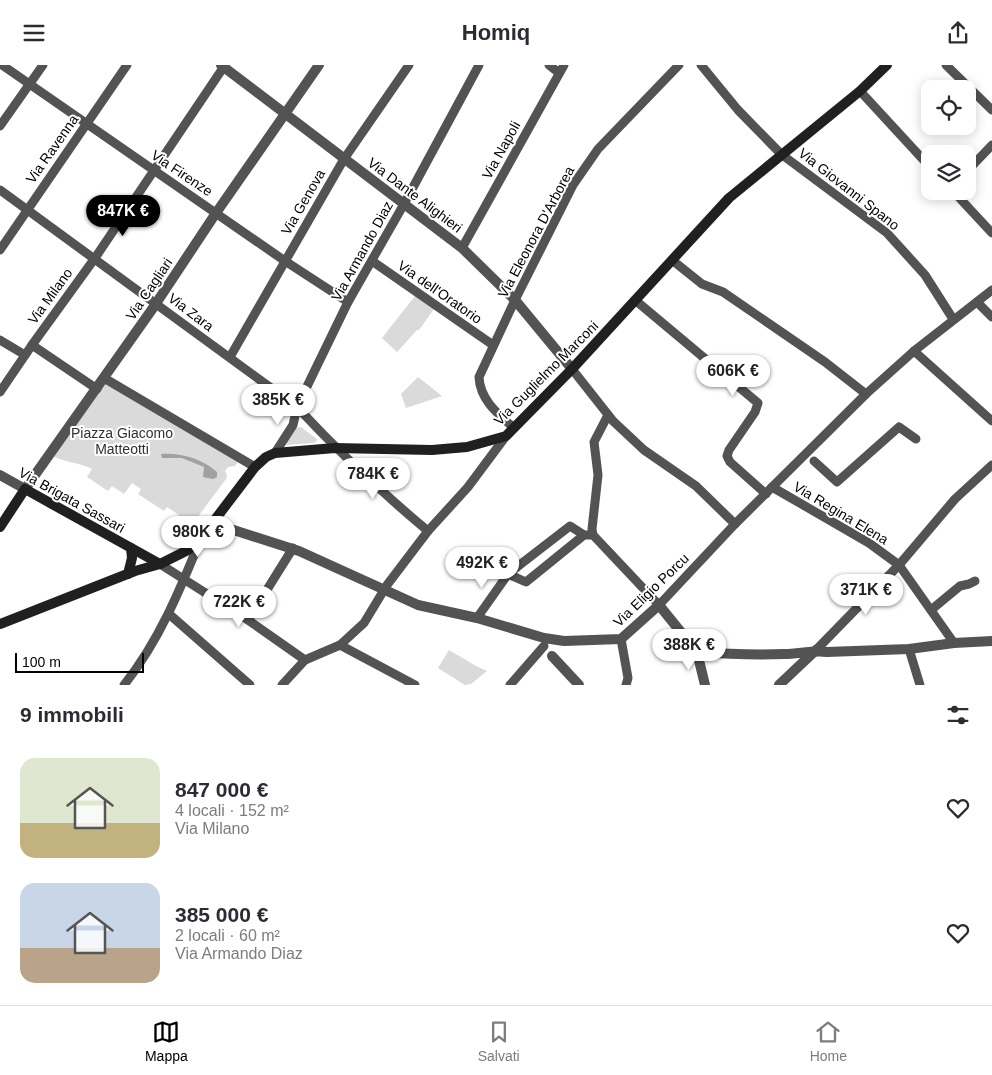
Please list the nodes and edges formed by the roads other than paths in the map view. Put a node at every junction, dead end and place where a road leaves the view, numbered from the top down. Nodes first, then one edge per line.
1 (2, 65) edge
2 (43, 65) edge
3 (127, 65) edge
4 (319, 65) edge
5 (409, 65) edge
6 (479, 65) edge
7 (549, 65) edge
8 (680, 65) edge
9 (701, 65) edge
10 (887, 65) edge
11 (946, 65) edge
12 (223, 66) edge
13 (561, 69) edge
14 (30, 83) junction
15 (860, 91) junction
16 (992, 110) edge
17 (286, 114) junction
18 (87, 123) junction
19 (0, 126) edge
20 (992, 145) edge
21 (781, 154) junction
22 (921, 157) edge
23 (344, 159) junction
24 (976, 162) edge
25 (153, 171) junction
26 (0, 190) edge
27 (962, 200) edge
28 (404, 204) junction
29 (26, 210) junction
30 (216, 213) junction
31 (991, 229) edge
32 (462, 248) junction
33 (0, 250) edge
34 (94, 258) junction
35 (672, 260) junction
36 (285, 261) junction
37 (372, 261) junction
38 (992, 290) edge
39 (515, 300) junction
40 (635, 300) junction
41 (348, 302) junction
42 (977, 302) junction
43 (156, 303) junction
44 (992, 317) edge
45 (953, 319) junction
46 (0, 340) edge
47 (32, 345) junction
48 (493, 345) junction
49 (914, 351) junction
50 (25, 355) junction
51 (230, 357) junction
52 (572, 369) junction
53 (104, 378) junction
54 (96, 389) junction
55 (0, 392) edge
56 (866, 394) junction
57 (297, 407) junction
58 (608, 415) junction
59 (992, 421) edge
60 (314, 425) junction
61 (292, 426) junction
62 (514, 428) junction
63 (506, 436) junction
64 (916, 439) dead end
65 (335, 448) junction
66 (275, 453) junction
67 (810, 456) junction
68 (992, 465) edge
69 (255, 467) junction
70 (0, 475) edge
71 (25, 489) junction
72 (769, 490) junction
73 (212, 523) junction
74 (735, 525) junction
75 (0, 527) edge
76 (428, 531) junction
77 (588, 535) junction
78 (202, 538) junction
79 (131, 548) junction
80 (293, 548) junction
81 (160, 565) junction
82 (899, 565) junction
83 (508, 573) junction
84 (128, 574) junction
85 (184, 580) junction
86 (975, 581) dead end
87 (384, 589) junction
88 (659, 605) junction
89 (931, 610) junction
90 (169, 614) junction
91 (477, 618) junction
92 (248, 620) junction
93 (0, 624) edge
94 (621, 639) junction
95 (824, 641) junction
96 (992, 641) edge
97 (544, 642) junction
98 (954, 643) junction
99 (340, 645) junction
100 (909, 649) junction
101 (816, 650) junction
102 (697, 652) junction
103 (827, 652) junction
104 (794, 653) junction
105 (552, 656) joint
106 (305, 660) junction
107 (799, 666) junction
108 (124, 685) edge
109 (250, 685) edge
110 (282, 685) edge
111 (415, 685) edge
112 (510, 685) edge
113 (580, 685) edge
114 (626, 685) edge
115 (705, 685) edge
116 (779, 685) edge
117 (920, 685) edge

1 - 14 street, Via Firenze
2 - 14 street
3 - 18 street, Via Ravenna
4 - 17 street, Via Cagliari
5 - 23 street, Via Genova
6 - 28 street, Via Armando Diaz
7 - 13 street
8 - 39 street, Via Eleonora D'Arborea
9 - 21 street, Via Giovanni Spano
10 - 15 main road, Via Guglielmo Marconi
11 - 16 street
12 - 17 street, Via Dante Alighieri
12 - 25 street, Via Milano
13 - 32 street, Via Napoli
14 - 18 street, Via Firenze
14 - 19 street
15 - 21 main road, Via Guglielmo Marconi
15 - 22 street
17 - 23 street, Via Dante Alighieri
17 - 30 street, Via Cagliari
18 - 25 street, Via Firenze
18 - 29 street, Via Ravenna
20 - 24 street
21 - 35 main road, Via Guglielmo Marconi
21 - 45 street, Via Giovanni Spano
23 - 28 street, Via Dante Alighieri
23 - 36 street, Via Genova
25 - 30 street, Via Firenze
25 - 34 street, Via Milano
26 - 29 street, Via Zara
27 - 31 street
28 - 32 street, Via Dante Alighieri
28 - 37 street, Via Armando Diaz
29 - 33 street, Via Ravenna
29 - 34 street, Via Zara
30 - 36 street, Via Firenze
30 - 43 street, Via Cagliari
32 - 39 street, Via Dante Alighieri
34 - 43 street, Via Zara
34 - 47 street, Via Milano
35 - 40 main road, Via Guglielmo Marconi
35 - 56 street
36 - 41 street, Via Firenze
36 - 51 street, Via Genova
37 - 41 street, Via Armando Diaz
37 - 48 street, Via dell'Oratorio
38 - 42 street, Via Eligio Porcu
39 - 48 street, Via Eleonora D'Arborea
39 - 52 street, Via Dante Alighieri
40 - 52 main road, Via Guglielmo Marconi
40 - 72 street, Via Regina Elena
41 - 57 street, Via Armando Diaz
42 - 44 street
42 - 45 street, Via Eligio Porcu
43 - 51 street, Via Zara
43 - 53 street, Via Cagliari
45 - 49 street, Via Eligio Porcu
46 - 50 street
47 - 50 street, Via Milano
47 - 54 street
48 - 62 street, Via Eleonora D'Arborea
49 - 56 street, Via Eligio Porcu
49 - 59 street
50 - 55 street, Via Milano
51 - 57 street, Via Zara
52 - 58 street
52 - 62 main road, Via Guglielmo Marconi
53 - 54 street, Via Cagliari
53 - 69 street
54 - 71 street, Via Cagliari
56 - 67 street, Via Eligio Porcu
57 - 60 street, Via Zara
57 - 61 street, Via Armando Diaz
58 - 74 street
58 - 77 street
60 - 61 street
60 - 65 street, Via Zara
61 - 66 street, Via Armando Diaz
62 - 63 main road, Via Guglielmo Marconi
63 - 65 main road, Via Guglielmo Marconi
63 - 76 street
64 - 67 street
65 - 66 main road, Via Guglielmo Marconi
65 - 76 street, Via Zara
66 - 69 main road
67 - 72 street, Via Eligio Porcu
68 - 82 street
69 - 73 main road
70 - 71 street, Via Brigata Sassari
71 - 75 main road, Via Cagliari
71 - 79 main road, Via Brigata Sassari
72 - 74 street, Via Eligio Porcu
72 - 82 street, Via Regina Elena
73 - 78 main road
73 - 80 street, Via Eligio Porcu
74 - 88 street, Via Eligio Porcu
76 - 87 street
77 - 83 street
77 - 83 street
77 - 88 street
78 - 81 main road
78 - 85 street
79 - 81 main road, Via Brigata Sassari
79 - 84 main road, Via Brigata Sassari
80 - 87 street, Via Eligio Porcu
80 - 92 street
81 - 84 main road
81 - 85 street
82 - 89 street, Via Regina Elena
82 - 95 street
83 - 91 street
84 - 93 main road
85 - 90 street
85 - 92 street
86 - 89 street
87 - 91 street, Via Eligio Porcu
87 - 99 street
88 - 94 street, Via Eligio Porcu
88 - 102 street
89 - 98 street, Via Regina Elena
90 - 108 street
90 - 109 street
91 - 97 street, Via Eligio Porcu
92 - 106 street
94 - 97 street, Via Eligio Porcu
94 - 114 street
95 - 101 street
95 - 103 street
96 - 98 street
97 - 105 street
97 - 112 street
98 - 100 street
99 - 106 street
99 - 111 street
100 - 103 street
100 - 117 street
101 - 103 street
101 - 104 street
101 - 107 street
102 - 104 street
102 - 115 street
104 - 107 street
105 - 113 street
106 - 110 street
107 - 116 street

